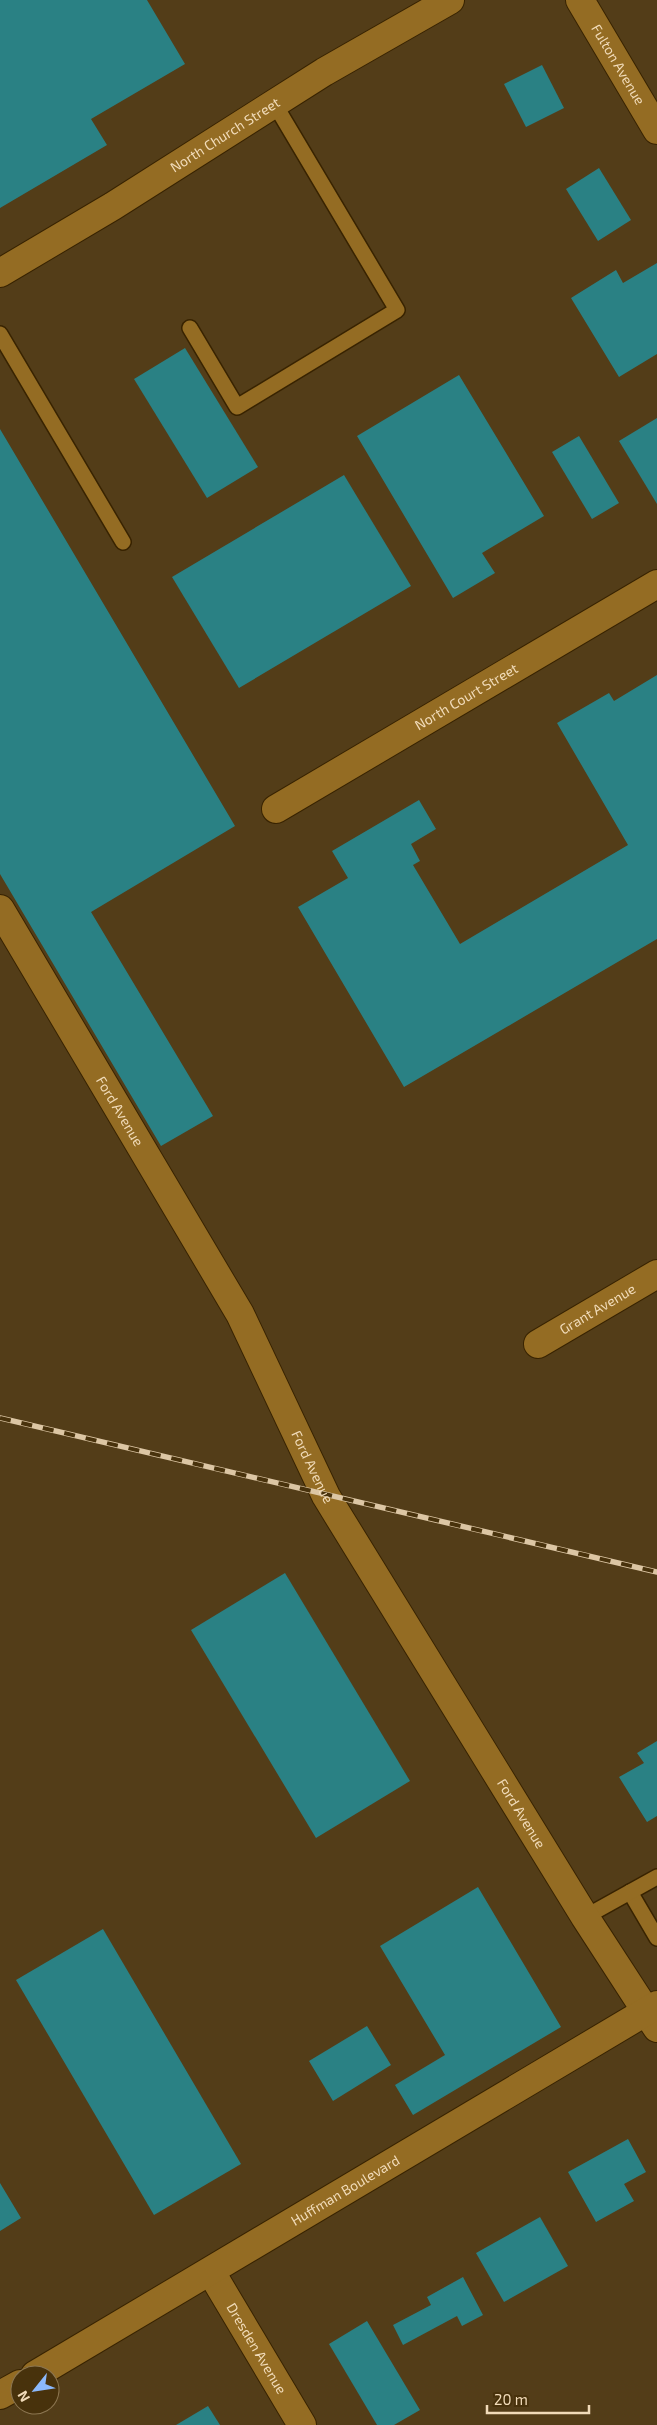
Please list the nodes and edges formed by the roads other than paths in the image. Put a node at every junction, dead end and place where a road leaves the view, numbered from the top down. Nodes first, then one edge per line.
1 (450, 0) edge
2 (580, 0) edge
3 (274, 103) junction
4 (657, 130) edge
5 (0, 273) edge
6 (190, 328) dead end
7 (0, 334) edge
8 (123, 542) dead end
9 (657, 584) edge
10 (276, 808) dead end
11 (0, 910) edge
12 (657, 1274) edge
13 (538, 1344) dead end
14 (657, 1877) edge
15 (630, 1892) junction
16 (585, 1917) junction
17 (657, 1938) edge
18 (653, 2015) edge
19 (211, 2272) junction
20 (52, 2365) edge
21 (302, 2425) edge

1 - 3 street, North Church Street
2 - 4 street, Fulton Avenue
3 - 5 street, North Church Street
3 - 6 lane
7 - 8 lane
9 - 10 street, North Court Street
11 - 16 street, Ford Avenue
12 - 13 street, Grant Avenue
14 - 15 lane
15 - 16 lane
15 - 17 lane
16 - 18 street, Ford Avenue
18 - 19 street, Huffman Boulevard
19 - 20 street, Huffman Boulevard
19 - 21 street, Dresden Avenue

